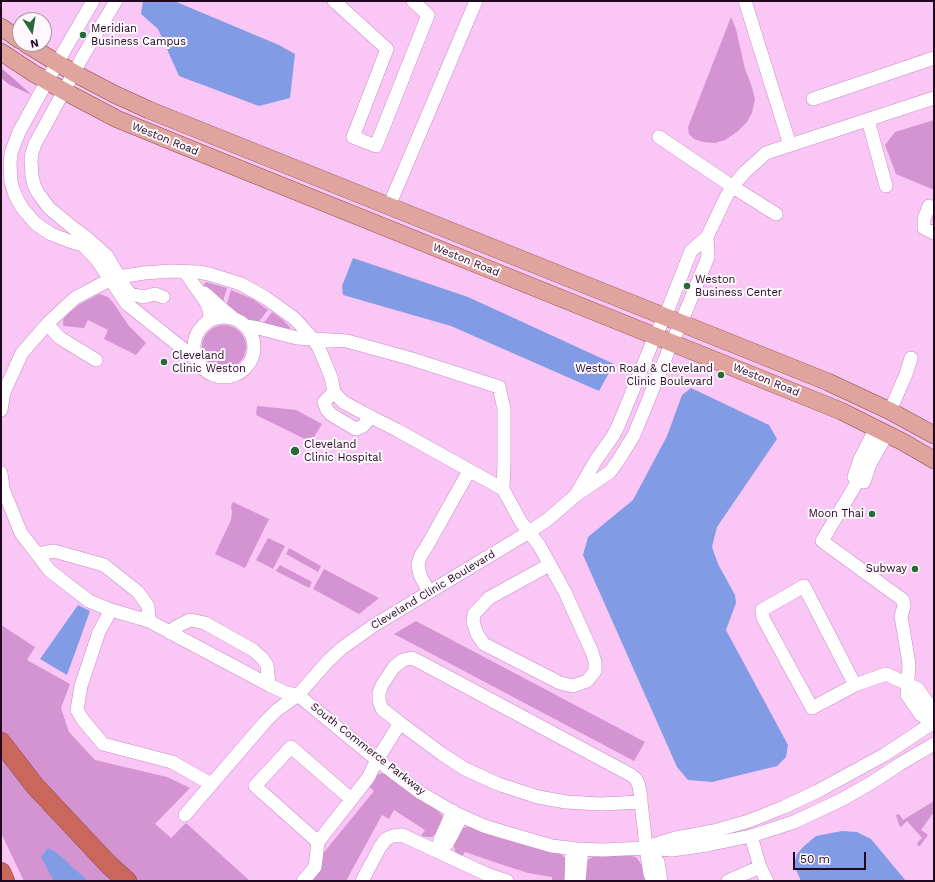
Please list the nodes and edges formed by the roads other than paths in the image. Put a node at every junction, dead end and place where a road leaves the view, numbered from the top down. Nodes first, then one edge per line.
1 (93, 1) edge
2 (116, 1) edge
3 (334, 1) edge
4 (412, 1) edge
5 (476, 1) edge
6 (745, 1) edge
7 (1, 27) edge
8 (12, 35) edge
9 (1, 52) edge
10 (39, 52) edge
11 (934, 60) edge
12 (57, 63) junction
13 (74, 73) junction
14 (47, 81) junction
15 (64, 91) junction
16 (934, 98) edge
17 (812, 99) dead end
18 (868, 120) junction
19 (659, 137) dead end
20 (790, 145) junction
21 (886, 186) dead end
22 (733, 187) junction
23 (389, 206) junction
24 (929, 206) dead end
25 (776, 214) dead end
26 (934, 233) edge
27 (707, 237) junction
28 (185, 272) junction
29 (115, 278) junction
30 (197, 289) junction
31 (143, 297) junction
32 (163, 297) dead end
33 (665, 317) junction
34 (143, 318) junction
35 (233, 318) junction
36 (209, 321) junction
37 (681, 323) junction
38 (47, 324) junction
39 (246, 326) junction
40 (655, 336) junction
41 (297, 338) junction
42 (313, 339) junction
43 (672, 342) junction
44 (255, 346) junction
45 (911, 358) dead end
46 (96, 360) dead end
47 (196, 360) junction
48 (334, 392) junction
49 (1, 410) edge
50 (890, 411) junction
51 (371, 417) junction
52 (882, 431) junction
53 (934, 435) edge
54 (934, 460) edge
55 (468, 471) junction
56 (1, 473) edge
57 (503, 489) junction
58 (576, 496) junction
59 (529, 532) junction
60 (37, 554) junction
61 (549, 564) junction
62 (429, 592) junction
63 (111, 610) junction
64 (150, 621) junction
65 (170, 633) junction
66 (907, 684) junction
67 (269, 685) junction
68 (855, 685) junction
69 (298, 695) junction
70 (400, 723) junction
71 (934, 723) edge
72 (1, 742) edge
73 (934, 744) edge
74 (377, 760) junction
75 (211, 784) junction
76 (351, 799) junction
77 (641, 802) junction
78 (185, 814) dead end
79 (458, 814) junction
80 (751, 836) junction
81 (318, 842) junction
82 (646, 848) junction
83 (577, 849) junction
84 (438, 852) junction
85 (760, 866) junction
86 (1, 872) edge
87 (5, 881) edge
88 (127, 881) edge
89 (303, 881) edge
90 (362, 881) edge
91 (507, 881) edge
92 (571, 881) edge
93 (579, 881) edge
94 (653, 881) edge
95 (661, 881) edge
96 (728, 881) edge
97 (767, 881) edge

1 - 12 street
2 - 13 street
3 - 4 street
5 - 23 street
6 - 20 street
7 - 8 main road
9 - 14 main road, Weston Road
10 - 12 main road, Weston Road
11 - 17 street
12 - 13 main road, Weston Road
12 - 14 street
13 - 15 street
13 - 23 main road, Weston Road
14 - 15 main road, Weston Road
14 - 29 street
15 - 29 street
15 - 40 main road, Weston Road
16 - 18 street
18 - 20 street
18 - 21 street
19 - 22 street
20 - 22 street
22 - 25 street
22 - 27 street
23 - 33 main road, Weston Road
24 - 26 street
27 - 33 street, Cleveland Clinic Boulevard
27 - 37 street, Cleveland Clinic Boulevard
28 - 29 street
28 - 30 street
28 - 42 street
29 - 31 street
29 - 34 street
29 - 38 street
30 - 35 street
30 - 36 street
31 - 32 street
31 - 34 street
33 - 37 main road, Weston Road
33 - 40 street, Cleveland Clinic Boulevard
34 - 47 street
35 - 36 street
35 - 39 street
36 - 47 street
37 - 43 street, Cleveland Clinic Boulevard
37 - 50 main road, Weston Road
38 - 46 street
38 - 49 street
39 - 41 street
39 - 44 street
40 - 43 main road, Weston Road
40 - 58 street, Cleveland Clinic Boulevard
41 - 42 street
41 - 44 street
42 - 48 street
42 - 57 street
43 - 52 main road, Weston Road
43 - 58 street, Cleveland Clinic Boulevard
44 - 47 street
45 - 50 street
48 - 51 street
48 - 51 street
50 - 53 main road, Weston Road
51 - 55 street
52 - 54 main road, Weston Road
52 - 66 street
55 - 57 street
55 - 62 street
56 - 60 street
57 - 59 street
58 - 59 street, Cleveland Clinic Boulevard
59 - 61 street
59 - 62 street, Cleveland Clinic Boulevard
60 - 63 street
60 - 64 street
61 - 61 street
62 - 69 street, Cleveland Clinic Boulevard
63 - 64 street
63 - 75 street
64 - 65 street
65 - 67 street
65 - 67 street
66 - 68 street
66 - 71 street
67 - 69 street
68 - 68 street
69 - 74 street, South Commerce Parkway
69 - 75 street, Cleveland Clinic Boulevard
70 - 74 street
70 - 77 street
70 - 77 street
71 - 82 street, South Commerce Parkway
72 - 88 highway
73 - 80 street, South Commerce Parkway
74 - 76 street
74 - 79 street, South Commerce Parkway
75 - 78 street, Cleveland Clinic Boulevard
76 - 81 street
76 - 81 street
77 - 82 street
79 - 83 street, South Commerce Parkway
79 - 84 street
80 - 82 street, South Commerce Parkway
80 - 85 street
81 - 89 street
82 - 83 street, South Commerce Parkway
82 - 94 street
82 - 95 street
83 - 92 street
83 - 93 street
84 - 90 street
84 - 91 street
85 - 96 street
85 - 97 street
86 - 87 highway

